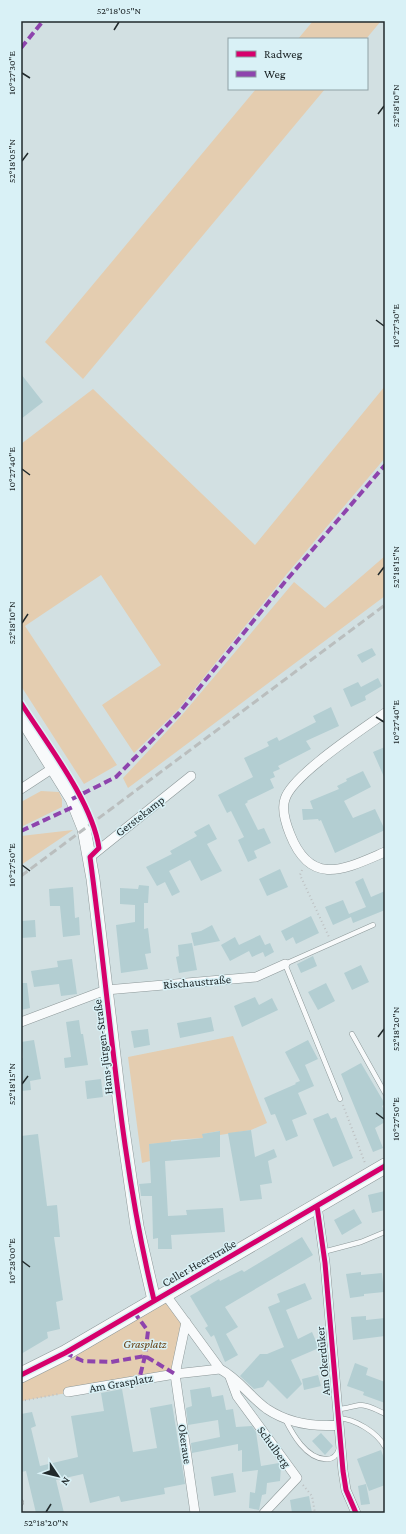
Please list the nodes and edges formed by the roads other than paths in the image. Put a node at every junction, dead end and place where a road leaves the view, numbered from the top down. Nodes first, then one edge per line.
1 (385, 713) edge
2 (21, 717) edge
3 (54, 768) junction
4 (191, 776) dead end
5 (21, 789) edge
6 (385, 852) edge
7 (90, 857) junction
8 (373, 925) dead end
9 (286, 964) junction
10 (106, 990) junction
11 (21, 1022) edge
12 (352, 1034) dead end
13 (385, 1093) edge
14 (340, 1099) road end
15 (385, 1166) edge
16 (317, 1206) junction
17 (385, 1232) edge
18 (323, 1252) junction
19 (159, 1297) junction
20 (186, 1322) junction
21 (220, 1369) junction
22 (174, 1374) junction
23 (229, 1374) junction
24 (21, 1375) edge
25 (68, 1392) road end
26 (385, 1414) edge
27 (338, 1417) junction
28 (284, 1418) junction
29 (340, 1445) junction
30 (385, 1447) edge
31 (195, 1513) edge
32 (264, 1513) edge
33 (356, 1513) edge

1 - 6 street
2 - 3 main road, Hans-Jürgen-Straße
3 - 5 street
3 - 7 main road, Hans-Jürgen-Straße
4 - 7 street, Gerstekamp
7 - 10 main road, Hans-Jürgen-Straße
8 - 9 lane, Rischaustraße
9 - 10 street, Rischaustraße
9 - 14 lane
10 - 11 street, Rischaustraße
10 - 19 main road, Hans-Jürgen-Straße
12 - 13 lane
15 - 16 main road, Celler Heerstraße
16 - 18 street, Am Okerdüker
16 - 19 main road, Celler Heerstraße
17 - 18 lane
18 - 27 street, Am Okerdüker
19 - 20 street
19 - 24 main road, Celler Heerstraße
20 - 21 street
20 - 22 street
21 - 22 street, Am Grasplatz
21 - 23 street, Schulberg
22 - 25 street, Am Grasplatz
22 - 31 street, Okeraue
23 - 28 street, Schulberg
23 - 32 street, Schulberg
26 - 27 lane
27 - 28 street, Schulberg
27 - 29 street, Am Okerdüker
27 - 30 lane
28 - 29 lane
29 - 33 street, Am Okerdüker

